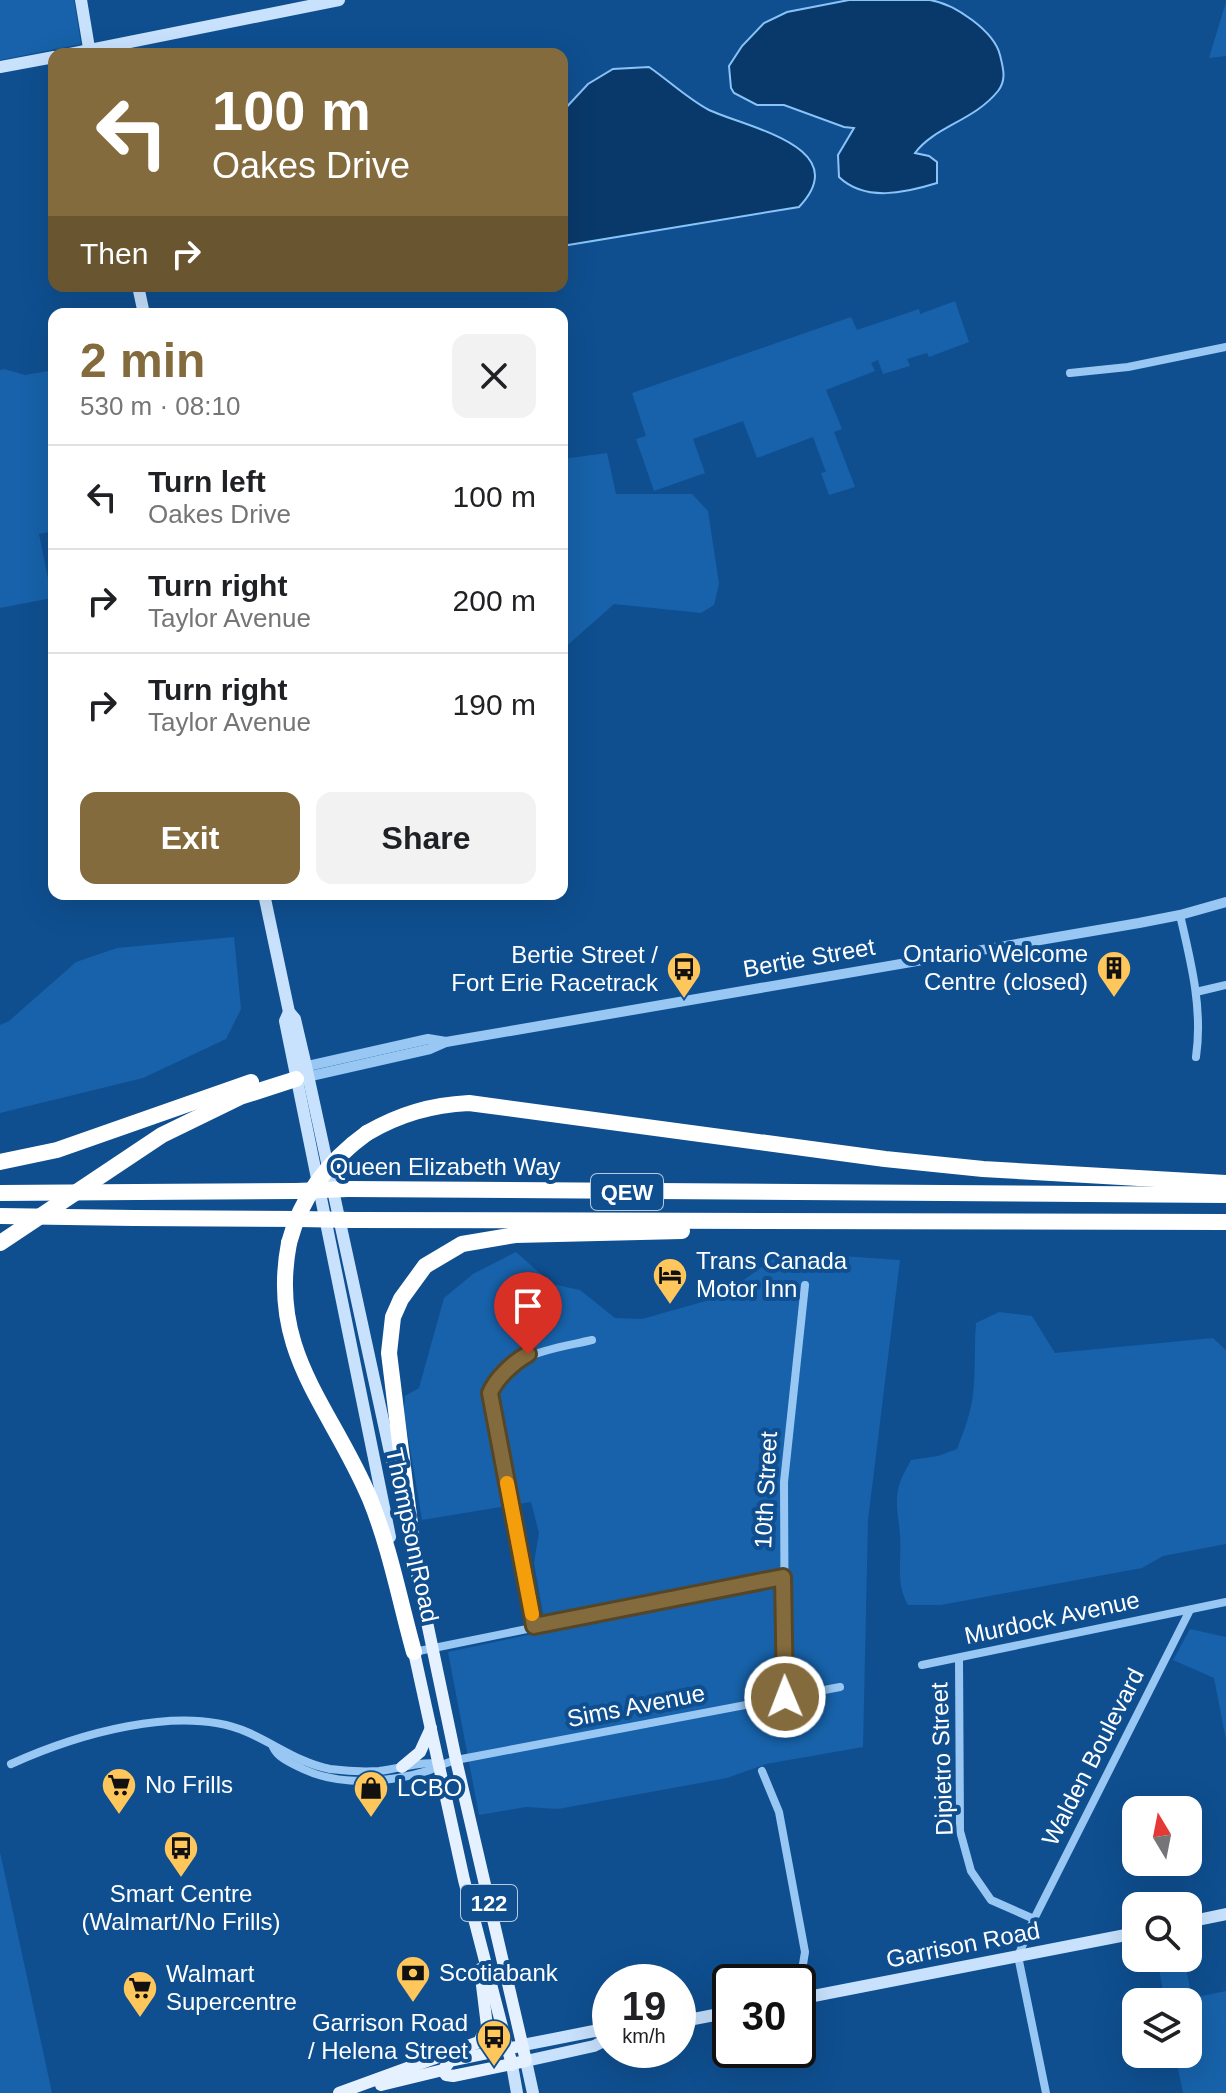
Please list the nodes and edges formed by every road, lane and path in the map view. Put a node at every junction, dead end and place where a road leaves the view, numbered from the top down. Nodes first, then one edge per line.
1 (81, 0) edge
2 (339, 0) edge
3 (89, 48) edge
4 (109, 48) edge
5 (48, 58) edge
6 (0, 67) edge
7 (1226, 347) edge
8 (1070, 373) dead end
9 (265, 900) edge
10 (1226, 902) edge
11 (1180, 915) junction
12 (1226, 985) edge
13 (1196, 992) junction
14 (1196, 1057) dead end
15 (301, 1073) junction
16 (0, 1162) edge
17 (1226, 1183) edge
18 (0, 1193) edge
19 (1226, 1195) edge
20 (0, 1216) edge
21 (851, 1220) junction
22 (1226, 1222) edge
23 (0, 1243) edge
24 (805, 1285) dead end
25 (592, 1340) dead end
26 (415, 1565) junction
27 (783, 1577) junction
28 (1226, 1602) edge
29 (1190, 1610) junction
30 (534, 1626) junction
31 (434, 1649) junction
32 (414, 1652) junction
33 (959, 1658) junction
34 (922, 1665) dead end
35 (840, 1687) dead end
36 (785, 1697) junction
37 (431, 1728) junction
38 (273, 1747) junction
39 (456, 1760) junction
40 (11, 1764) dead end
41 (439, 1764) junction
42 (402, 1767) junction
43 (762, 1771) dead end
44 (464, 1880) junction
45 (1226, 1914) edge
46 (1034, 1919) junction
47 (1202, 1919) edge
48 (1122, 1936) edge
49 (1018, 1956) junction
50 (803, 1964) edge
51 (816, 1994) edge
52 (592, 2031) edge
53 (523, 2045) junction
54 (592, 2046) edge
55 (508, 2049) junction
56 (526, 2061) junction
57 (512, 2065) junction
58 (443, 2070) junction
59 (339, 2093) edge
60 (349, 2093) edge
61 (517, 2093) edge
62 (533, 2093) edge
63 (1046, 2093) edge

1 - 3 main road
2 - 4 main road
5 - 6 main road
7 - 8 street
9 - 15 main road, Thompson Road / 122
10 - 11 street, Bertie Street
11 - 13 street
11 - 15 street, Bertie Street
12 - 13 street
13 - 14 street
15 - 16 highway
15 - 23 highway
15 - 26 main road, Thompson Road / 122
15 - 32 main road, Thompson Road / 122
17 - 32 highway, bridge
18 - 19 highway, Queen Elizabeth Way / QEW, bridge
20 - 21 highway, QEW, bridge
21 - 22 highway, QEW
21 - 26 highway
24 - 27 street, 10th Street
25 - 30 street
26 - 31 main road, Thompson Road / 122
27 - 30 street
27 - 36 street, 10th Street
28 - 29 street
29 - 33 street, Murdock Avenue
29 - 46 street, Walden Boulevard
30 - 31 street
31 - 32 street
31 - 39 main road, Thompson Road / 122
32 - 37 main road, Thompson Road / 122
33 - 34 street, Murdock Avenue
33 - 46 street, Dipietro Street
35 - 36 street, Sims Avenue
36 - 39 street, Sims Avenue
37 - 41 main road, Thompson Road / 122
37 - 42 main road
38 - 40 street, Sims Avenue
38 - 41 street, Sims Avenue
38 - 42 street, Sims Avenue
39 - 41 street, Sims Avenue
39 - 53 main road, Thompson Road / 122
41 - 42 street, Sims Avenue
41 - 44 main road, Thompson Road / 122
43 - 50 street
44 - 55 main road, Thompson Road / 122
44 - 59 main road
45 - 47 main road
46 - 49 street, Walden Boulevard
48 - 49 main road, Garrison Road
49 - 51 main road, Garrison Road
49 - 63 street
52 - 53 main road
53 - 55 main road
53 - 56 main road, Thompson Road / 122
54 - 56 main road
55 - 57 main road, Thompson Road / 122
55 - 58 main road
56 - 57 main road
56 - 62 main road, 122
57 - 58 main road
57 - 61 main road, 122
58 - 60 main road

